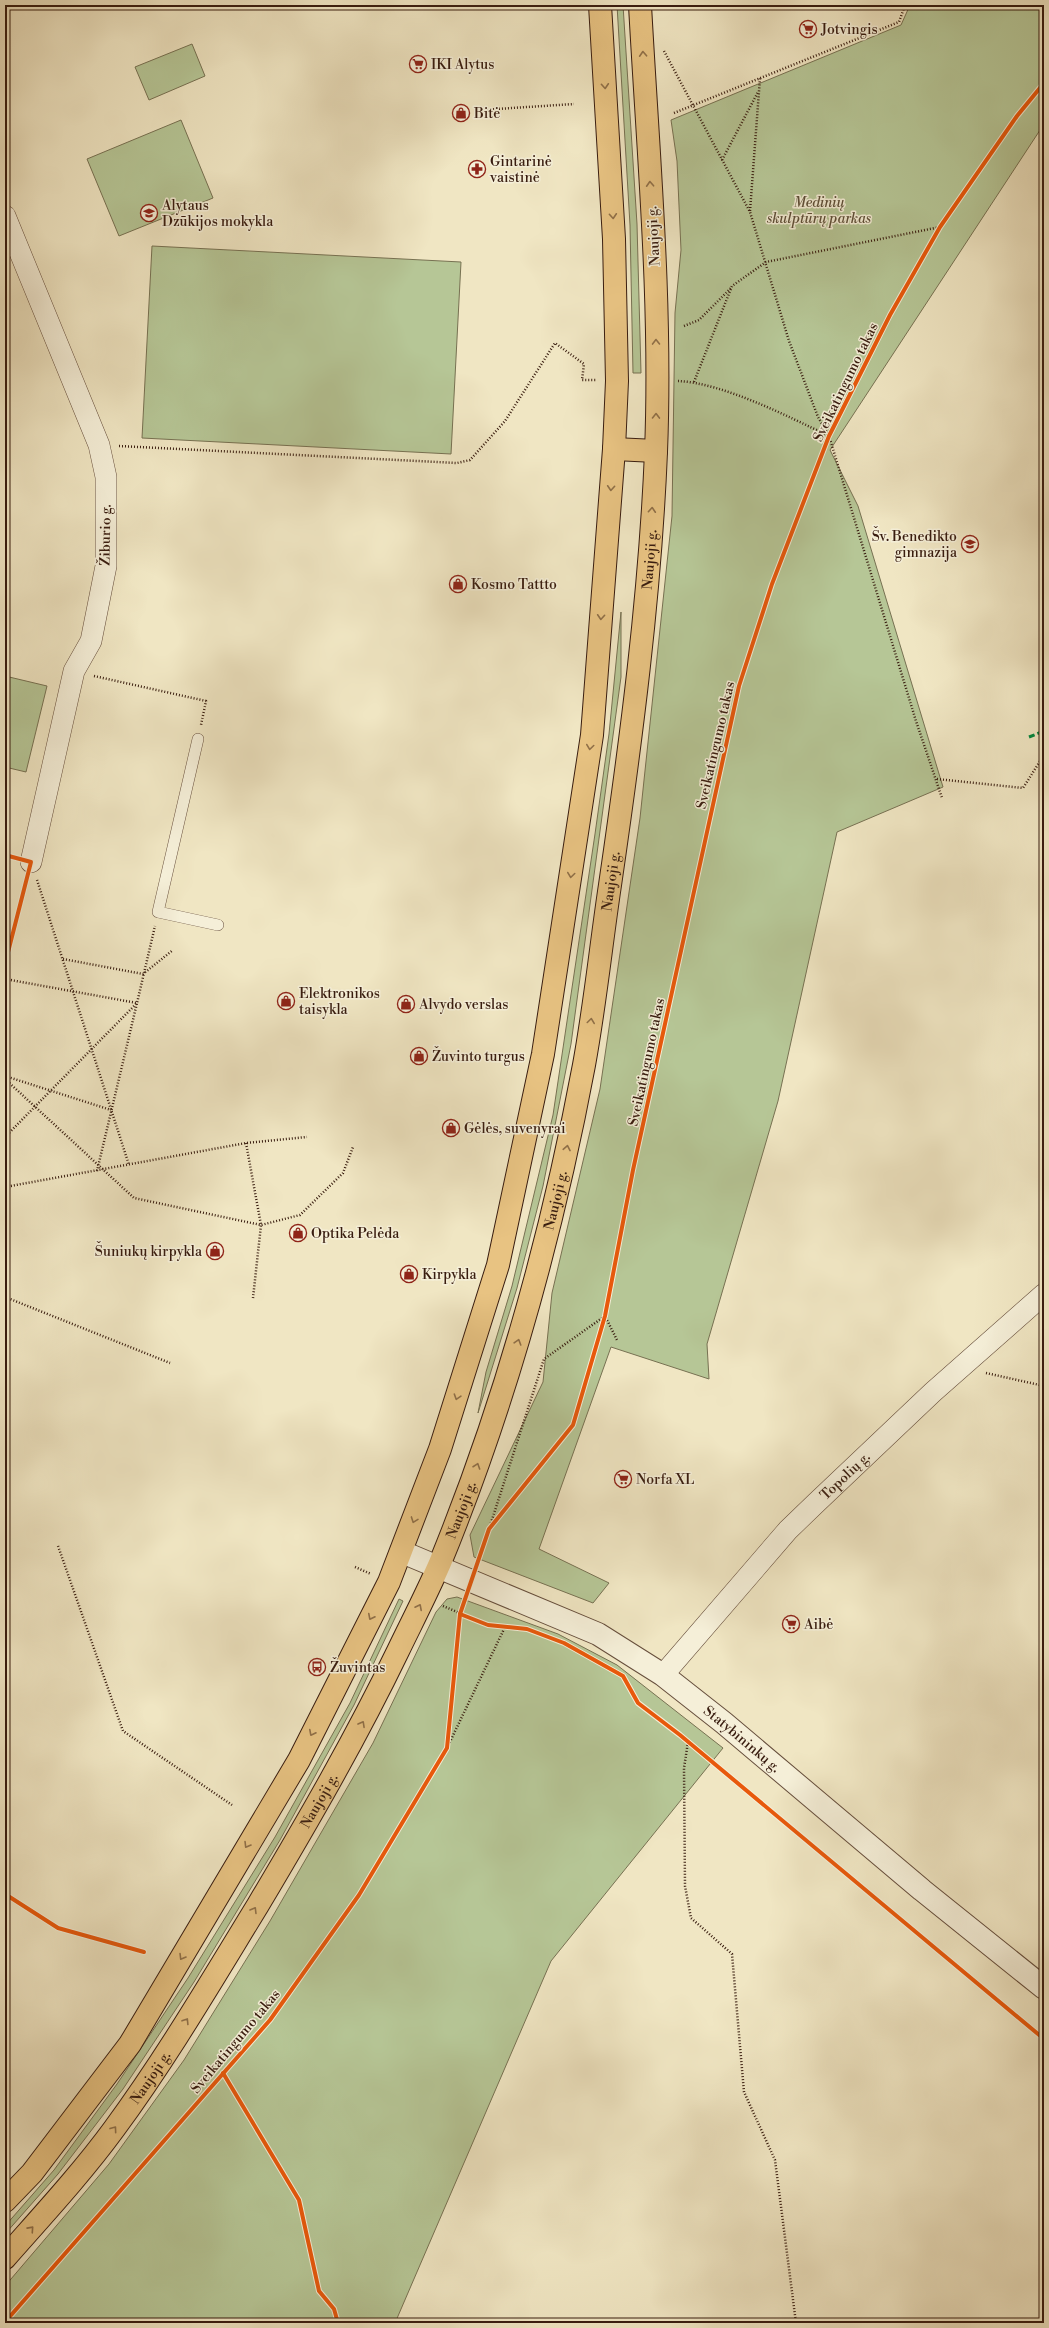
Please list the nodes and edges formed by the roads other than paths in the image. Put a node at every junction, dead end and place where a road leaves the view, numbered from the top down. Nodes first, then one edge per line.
1 (600, 5) edge
2 (640, 5) edge
3 (5, 216) edge
4 (614, 449) junction
5 (656, 452) junction
6 (198, 739) road end
7 (31, 862) road end
8 (218, 925) dead end
9 (1044, 1294) edge
10 (402, 1552) junction
11 (438, 1567) junction
12 (663, 1675) junction
13 (1044, 1988) edge
14 (5, 2201) edge
15 (5, 2258) edge

1 -> 4 main road
5 -> 2 main road, Naujoji g.
3 - 7 street, Žiburio g.
4 - 5 main road
4 -> 10 main road
11 -> 5 main road, Naujoji g.
6 - 8 lane
9 - 12 street, Topolių g.
10 - 11 street, Statybininkų g.
10 -> 14 main road
11 - 12 street, Statybininkų g.
15 -> 11 main road, Naujoji g.
12 - 13 street, Statybininkų g.

